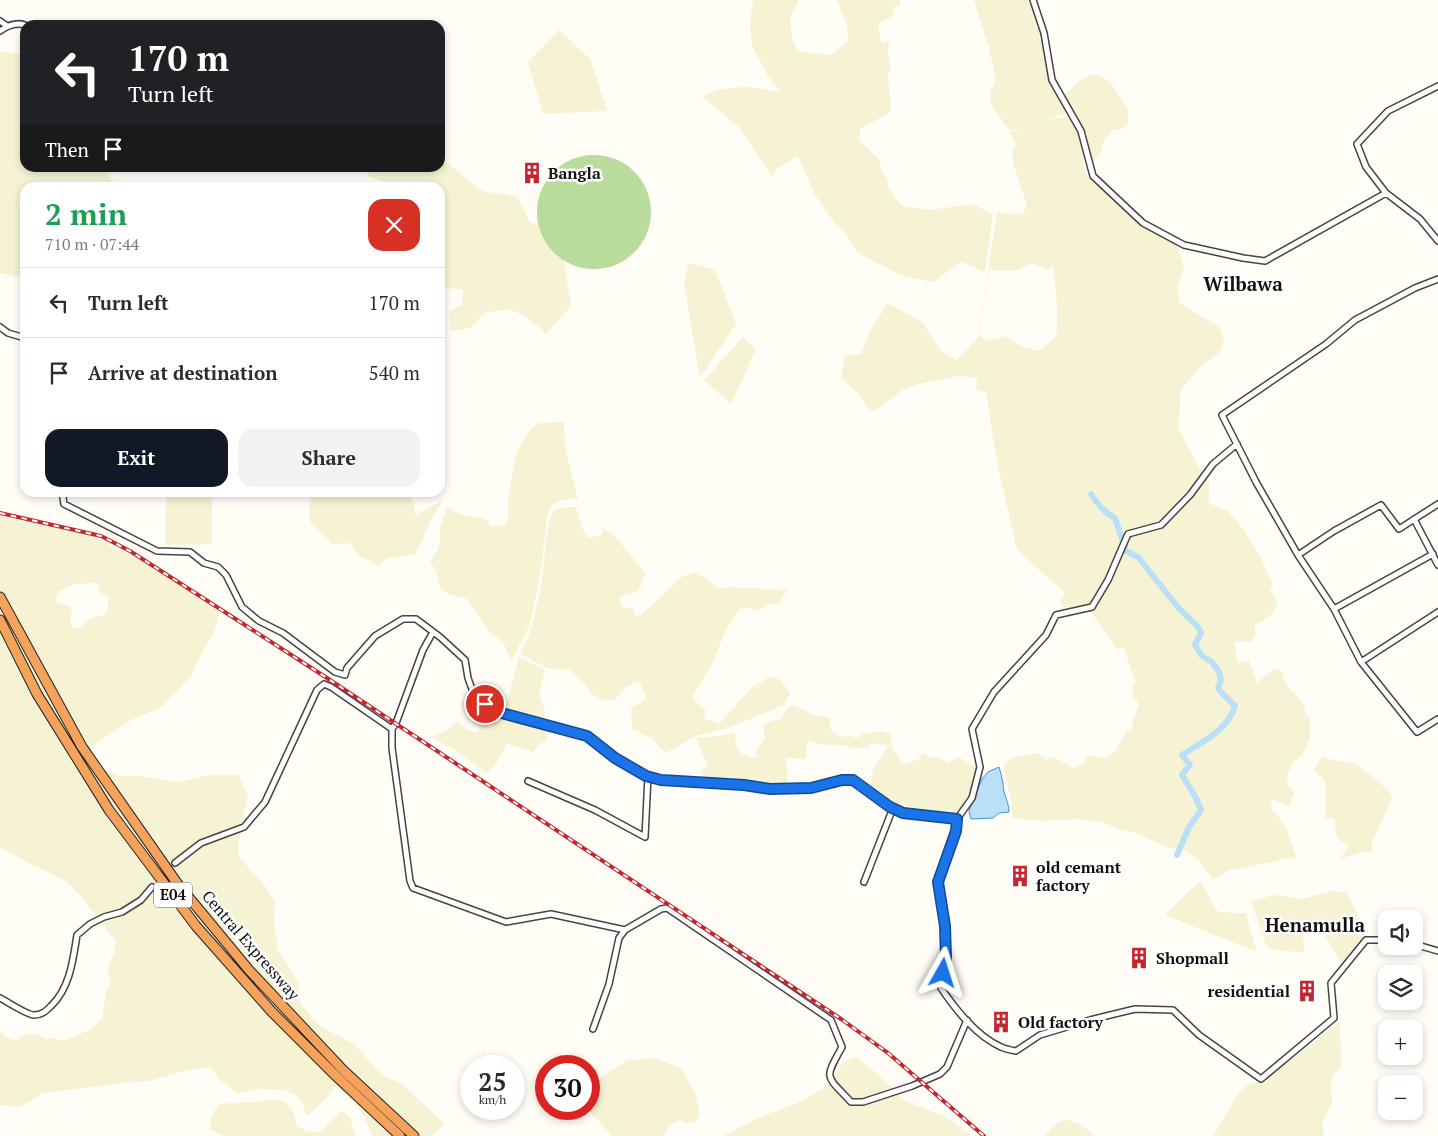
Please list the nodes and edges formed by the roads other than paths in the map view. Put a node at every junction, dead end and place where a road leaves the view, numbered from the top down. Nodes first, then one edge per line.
1 (1033, 0) edge
2 (0, 20) edge
3 (20, 23) edge
4 (7, 26) junction
5 (0, 31) edge
6 (1438, 86) edge
7 (1386, 193) junction
8 (1438, 241) edge
9 (1438, 279) edge
10 (0, 327) edge
11 (20, 337) edge
12 (1237, 444) junction
13 (63, 497) edge
14 (1438, 504) edge
15 (1414, 519) junction
16 (1433, 554) junction
17 (1298, 555) junction
18 (1438, 565) edge
19 (0, 597) edge
20 (1334, 609) junction
21 (1438, 612) edge
22 (0, 620) edge
23 (433, 632) junction
24 (1361, 662) junction
25 (1438, 719) edge
26 (392, 729) junction
27 (648, 776) junction
28 (528, 781) dead end
29 (893, 808) junction
30 (957, 819) junction
31 (175, 862) tunnel mouth
32 (864, 882) dead end
33 (152, 887) tunnel mouth
34 (625, 930) junction
35 (1378, 940) edge
36 (1423, 947) edge
37 (1438, 951) edge
38 (0, 998) edge
39 (967, 1020) junction
40 (593, 1029) dead end
41 (340, 1073) junction
42 (400, 1136) edge
43 (414, 1136) edge

1 - 7 street
2 - 4 street
3 - 4 street
4 - 5 street
6 - 7 street
7 - 8 street
9 - 12 street
10 - 11 street
12 - 17 street
12 - 30 street
13 - 23 street
14 - 15 street
15 - 16 street
15 - 17 street
16 - 18 street
16 - 20 street
17 - 20 street
19 - 41 highway, Central Expressway / E04
20 - 24 street
21 - 24 street
22 - 41 highway, Central Expressway / E04
23 - 26 street
23 - 27 street
24 - 25 street
26 - 31 street
26 - 34 street
27 - 28 street
27 - 29 street
29 - 30 street
29 - 32 street
30 - 39 street
33 - 38 street
34 - 39 street
34 - 40 street
35 - 39 street
36 - 37 street
41 - 42 highway, Central Expressway / E04
41 - 43 highway, Central Expressway / E04

